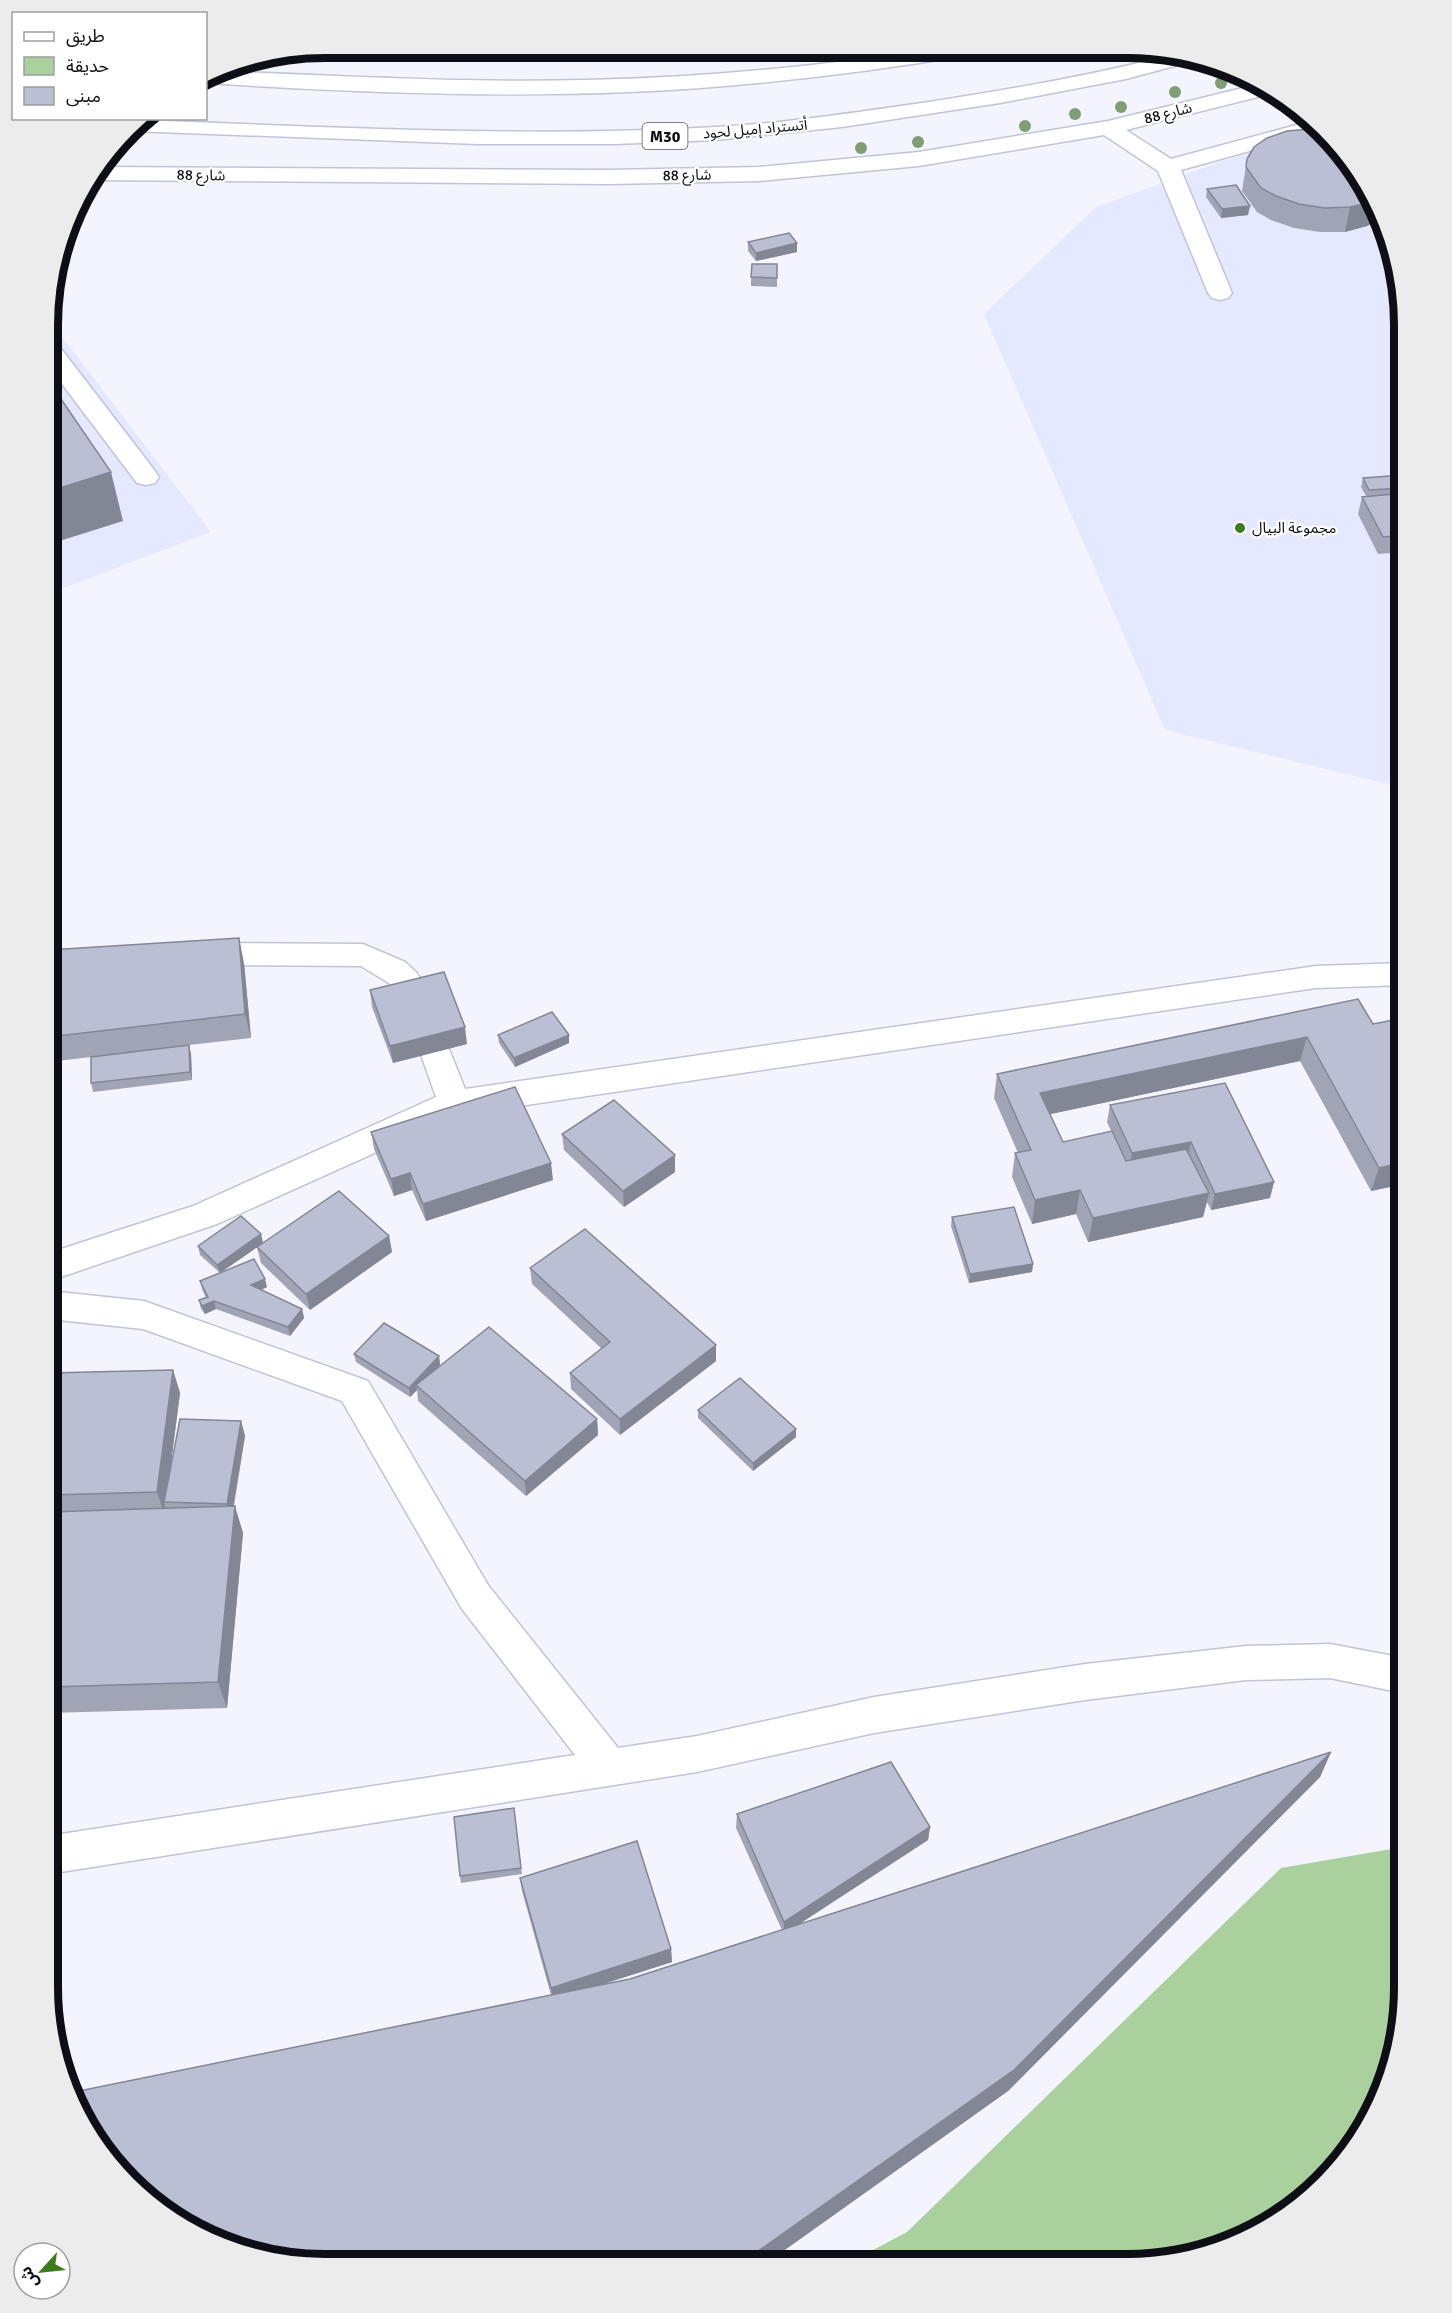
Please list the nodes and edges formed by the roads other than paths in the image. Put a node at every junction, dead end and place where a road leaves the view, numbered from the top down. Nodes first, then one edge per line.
1 (913, 58) edge
2 (1167, 62) edge
3 (226, 78) edge
4 (1254, 91) edge
5 (148, 126) edge
6 (1108, 128) junction
7 (1307, 129) edge
8 (1168, 167) junction
9 (105, 174) edge
10 (1220, 293) dead end
11 (58, 362) edge
12 (146, 477) dead end
13 (169, 954) edge
14 (1394, 974) edge
15 (416, 996) edge
16 (436, 1052) edge
17 (454, 1103) junction
18 (58, 1264) edge
19 (58, 1306) edge
20 (1394, 1674) edge
21 (610, 1768) junction
22 (58, 1853) edge

1 - 3 main road
2 - 5 main road, أتستراد إميل لحود / M30
4 - 6 main road, شارع 88
6 - 8 main road
6 - 9 main road, شارع 88
7 - 8 main road
8 - 10 main road
11 - 12 main road
13 - 15 main road
14 - 17 main road
16 - 17 main road
17 - 18 main road
19 - 21 main road
20 - 21 main road
21 - 22 main road

